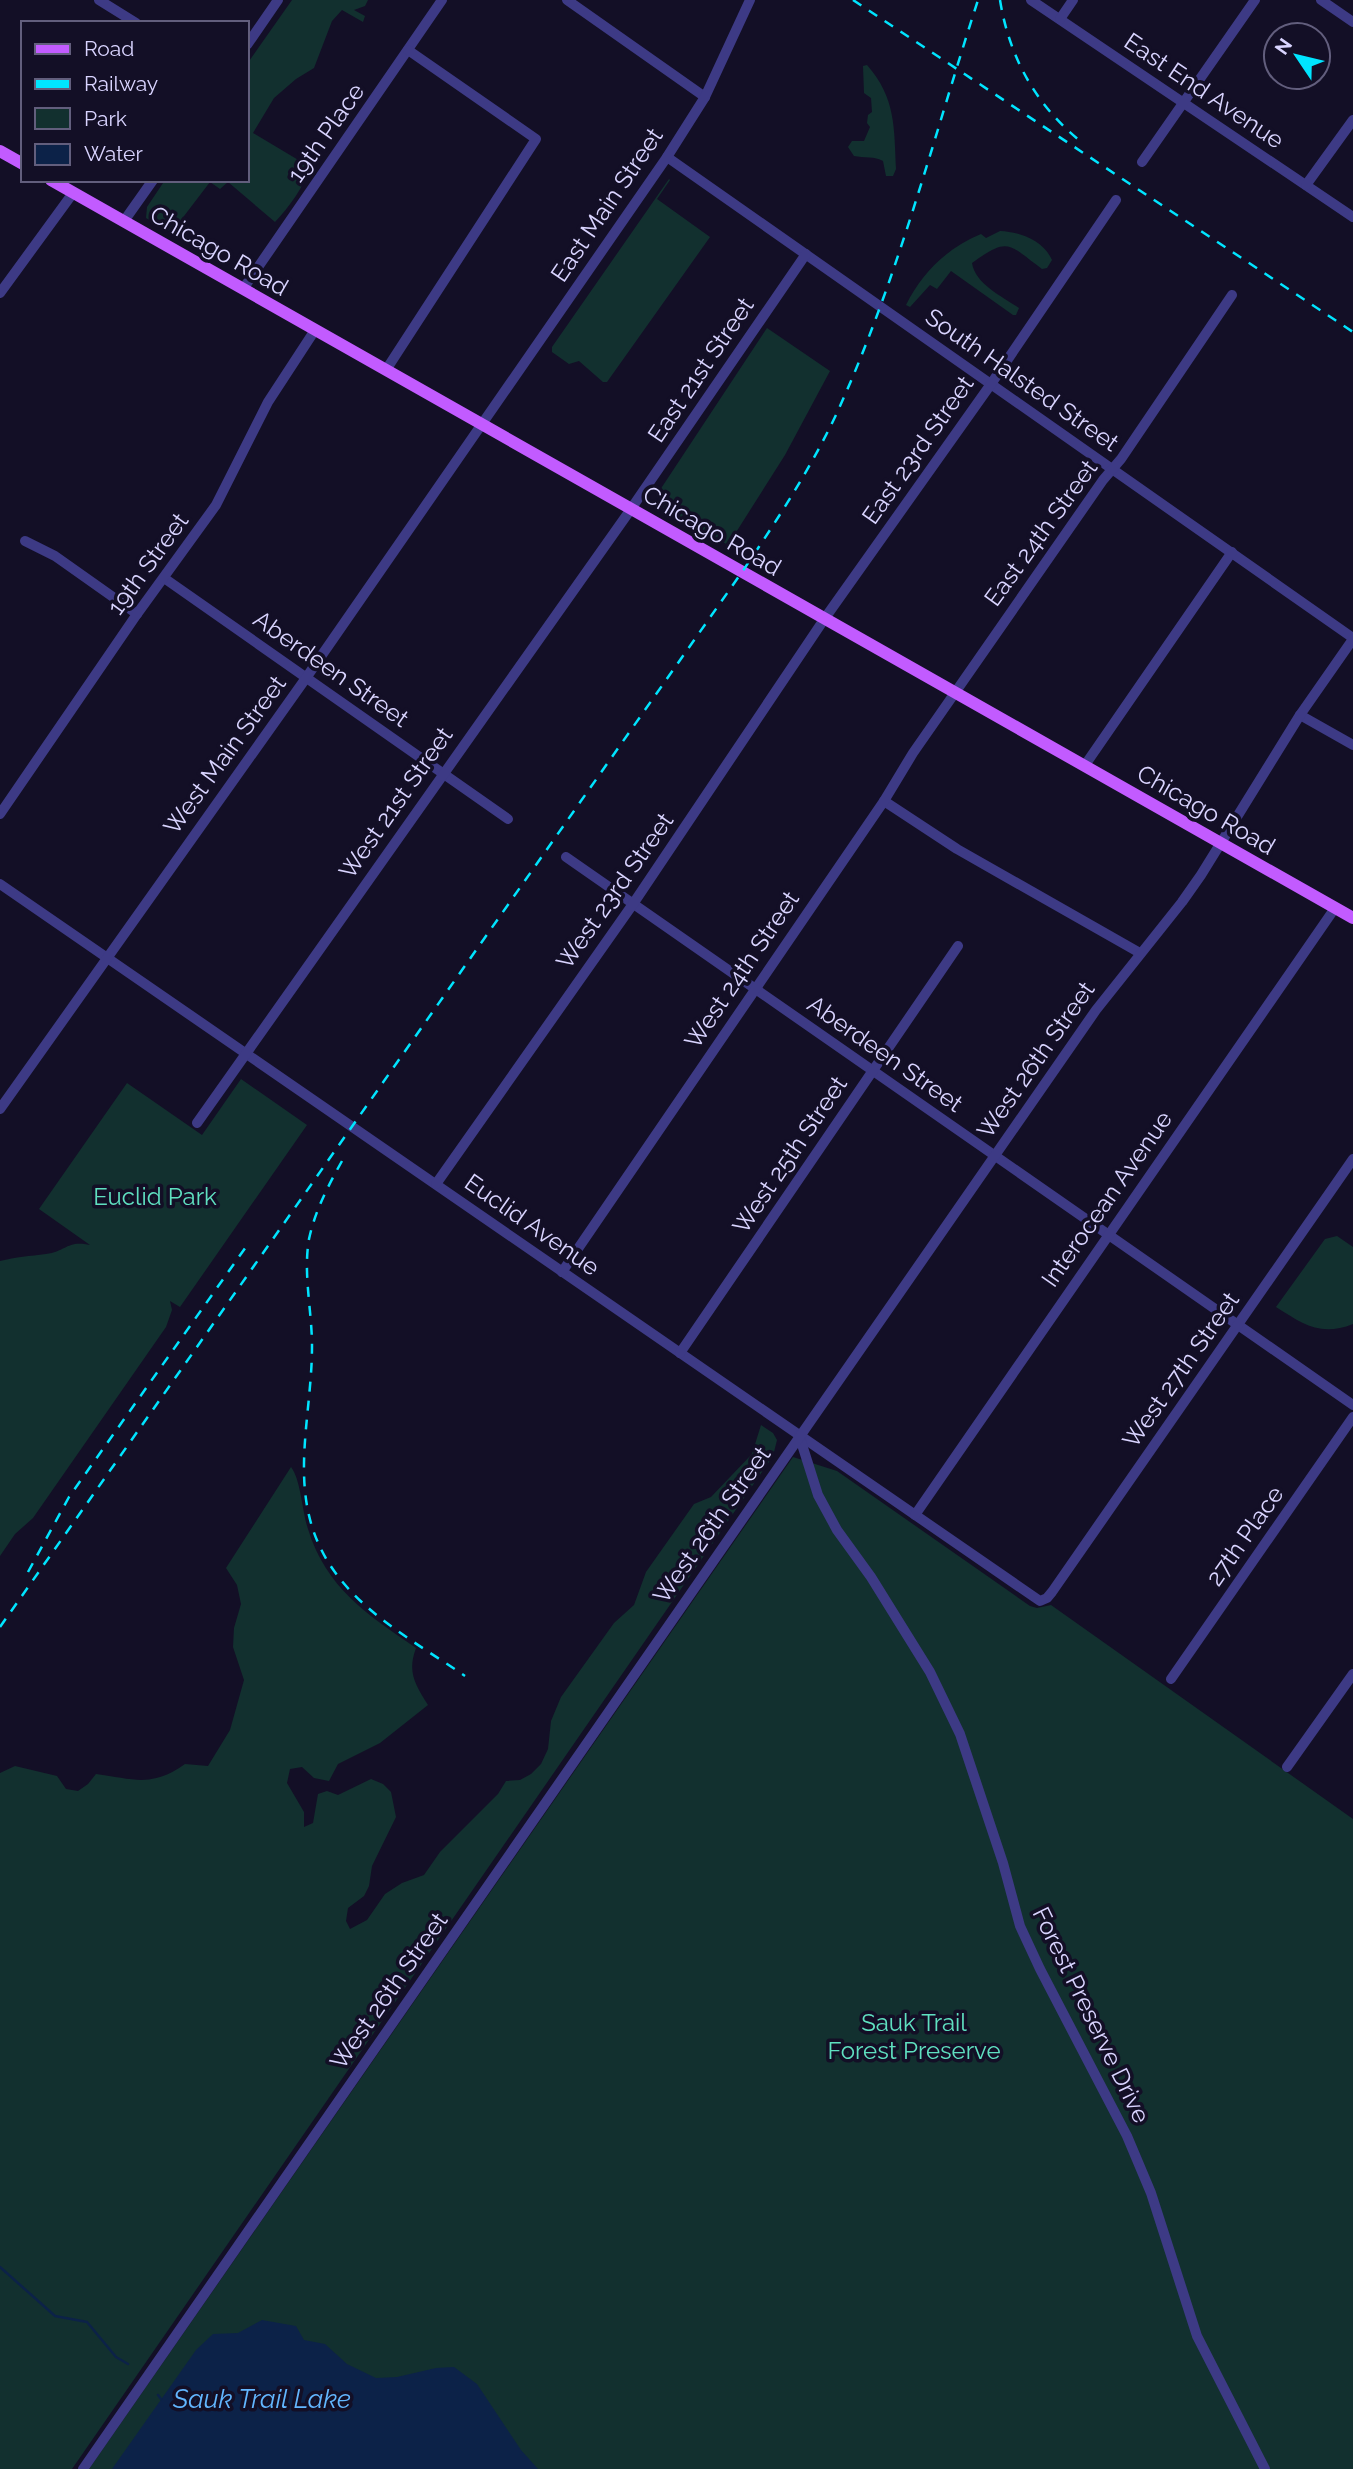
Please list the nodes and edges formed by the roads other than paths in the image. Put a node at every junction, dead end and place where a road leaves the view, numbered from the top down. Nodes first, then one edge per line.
1 (100, 0) edge
2 (278, 0) edge
3 (442, 0) edge
4 (567, 0) edge
5 (750, 0) edge
6 (1031, 0) edge
7 (1073, 0) edge
8 (1255, 0) edge
9 (1321, 0) edge
10 (1060, 19) junction
11 (133, 21) edge
12 (1353, 22) edge
13 (248, 44) edge
14 (408, 50) junction
15 (705, 97) junction
16 (1184, 102) junction
17 (1353, 120) edge
18 (0, 152) edge
19 (667, 157) junction
20 (1142, 162) dead end
21 (21, 163) edge
22 (55, 182) edge
23 (152, 182) edge
24 (1307, 186) junction
25 (73, 192) junction
26 (1116, 200) dead end
27 (1353, 217) edge
28 (124, 222) junction
29 (806, 254) junction
30 (243, 289) junction
31 (0, 293) edge
32 (1232, 295) dead end
33 (315, 330) junction
34 (386, 370) junction
35 (991, 384) junction
36 (481, 424) junction
37 (1112, 469) junction
38 (631, 509) junction
39 (25, 541) dead end
40 (1232, 552) junction
41 (164, 578) junction
42 (137, 614) junction
43 (825, 618) junction
44 (1353, 638) edge
45 (306, 678) junction
46 (955, 692) junction
47 (1300, 715) junction
48 (1353, 745) edge
49 (1084, 765) junction
50 (443, 772) junction
51 (884, 801) junction
52 (0, 814) edge
53 (508, 819) dead end
54 (1221, 843) junction
55 (566, 857) dead end
56 (0, 884) edge
57 (633, 904) junction
58 (1335, 908) junction
59 (1353, 918) edge
60 (958, 946) dead end
61 (1140, 953) junction
62 (106, 957) junction
63 (754, 988) junction
64 (247, 1054) junction
65 (872, 1071) junction
66 (0, 1110) edge
67 (197, 1123) dead end
68 (995, 1156) junction
69 (1353, 1160) edge
70 (436, 1184) junction
71 (1108, 1235) junction
72 (562, 1272) junction
73 (1237, 1325) junction
74 (680, 1353) junction
75 (1353, 1405) edge
76 (1353, 1417) edge
77 (799, 1435) junction
78 (915, 1515) junction
79 (1040, 1601) joint
80 (1353, 1674) edge
81 (1171, 1679) dead end
82 (1287, 1767) dead end
83 (83, 2469) edge
84 (1265, 2469) edge

1 - 11 street
2 - 13 street
3 - 14 street, 19th Place
4 - 15 street
5 - 15 street, East Main Street
6 - 10 street, East End Avenue
7 - 10 street
8 - 16 street
9 - 12 street
10 - 16 street, East End Avenue
14 - 30 street, 19th Place
14 - 34 street
15 - 19 street, East Main Street
16 - 20 street
16 - 24 street, East End Avenue
17 - 24 street
18 - 21 main road
19 - 29 street, South Halsted Street
19 - 36 street, East Main Street
22 - 25 main road, Chicago Road
23 - 28 street
24 - 27 street, East End Avenue
25 - 28 main road, Chicago Road
25 - 31 street
26 - 35 street, East 23rd Street
28 - 30 main road, Chicago Road
29 - 35 street, South Halsted Street
29 - 38 street, East 21st Street
30 - 33 main road, Chicago Road
32 - 37 street, East 24th Street
33 - 34 main road, Chicago Road
33 - 41 street, 19th Street
34 - 36 main road, Chicago Road
35 - 37 street, South Halsted Street
35 - 43 street, East 23rd Street
36 - 38 main road, Chicago Road
36 - 45 street, West Main Street
37 - 40 street, South Halsted Street
37 - 46 street, East 24th Street
38 - 43 main road, Chicago Road
38 - 50 street, West 21st Street
39 - 42 street
40 - 44 street, South Halsted Street
40 - 49 street
41 - 42 street, 19th Street
41 - 45 street, Aberdeen Street
42 - 52 street, 19th Street
43 - 46 main road, Chicago Road
43 - 57 street, West 23rd Street
44 - 47 street, West 26th Street
45 - 50 street, Aberdeen Street
45 - 62 street, West Main Street
46 - 49 main road, Chicago Road
46 - 51 street, West 24th Street
47 - 48 street
47 - 54 street, West 26th Street
49 - 54 main road, Chicago Road
50 - 53 street, Aberdeen Street
50 - 64 street, West 21st Street
51 - 61 street
51 - 63 street, West 24th Street
54 - 58 main road, Chicago Road
54 - 61 street, West 26th Street
55 - 57 street, Aberdeen Street
56 - 62 street, Euclid Avenue
57 - 63 street, Aberdeen Street
57 - 70 street, West 23rd Street
58 - 59 main road, Chicago Road
58 - 71 street, Interocean Avenue
60 - 65 street, West 25th Street
61 - 68 street, West 26th Street
62 - 64 street, Euclid Avenue
62 - 66 street, West Main Street
63 - 65 street, Aberdeen Street
63 - 72 street, West 24th Street
64 - 67 street, West 21st Street
64 - 70 street, Euclid Avenue
65 - 68 street, Aberdeen Street
65 - 74 street, West 25th Street
68 - 71 street, Aberdeen Street
68 - 77 street, West 26th Street
69 - 73 street, West 27th Street
70 - 72 street, Euclid Avenue
71 - 73 street, Aberdeen Street
71 - 78 street, Interocean Avenue
72 - 74 street, Euclid Avenue
73 - 75 street, Aberdeen Street
73 - 79 street, West 27th Street
74 - 77 street, Euclid Avenue
76 - 81 street, 27th Place
77 - 78 street, Euclid Avenue
77 - 83 street, West 26th Street
77 - 84 street, Forest Preserve Drive
78 - 79 street, Euclid Avenue
80 - 82 street

